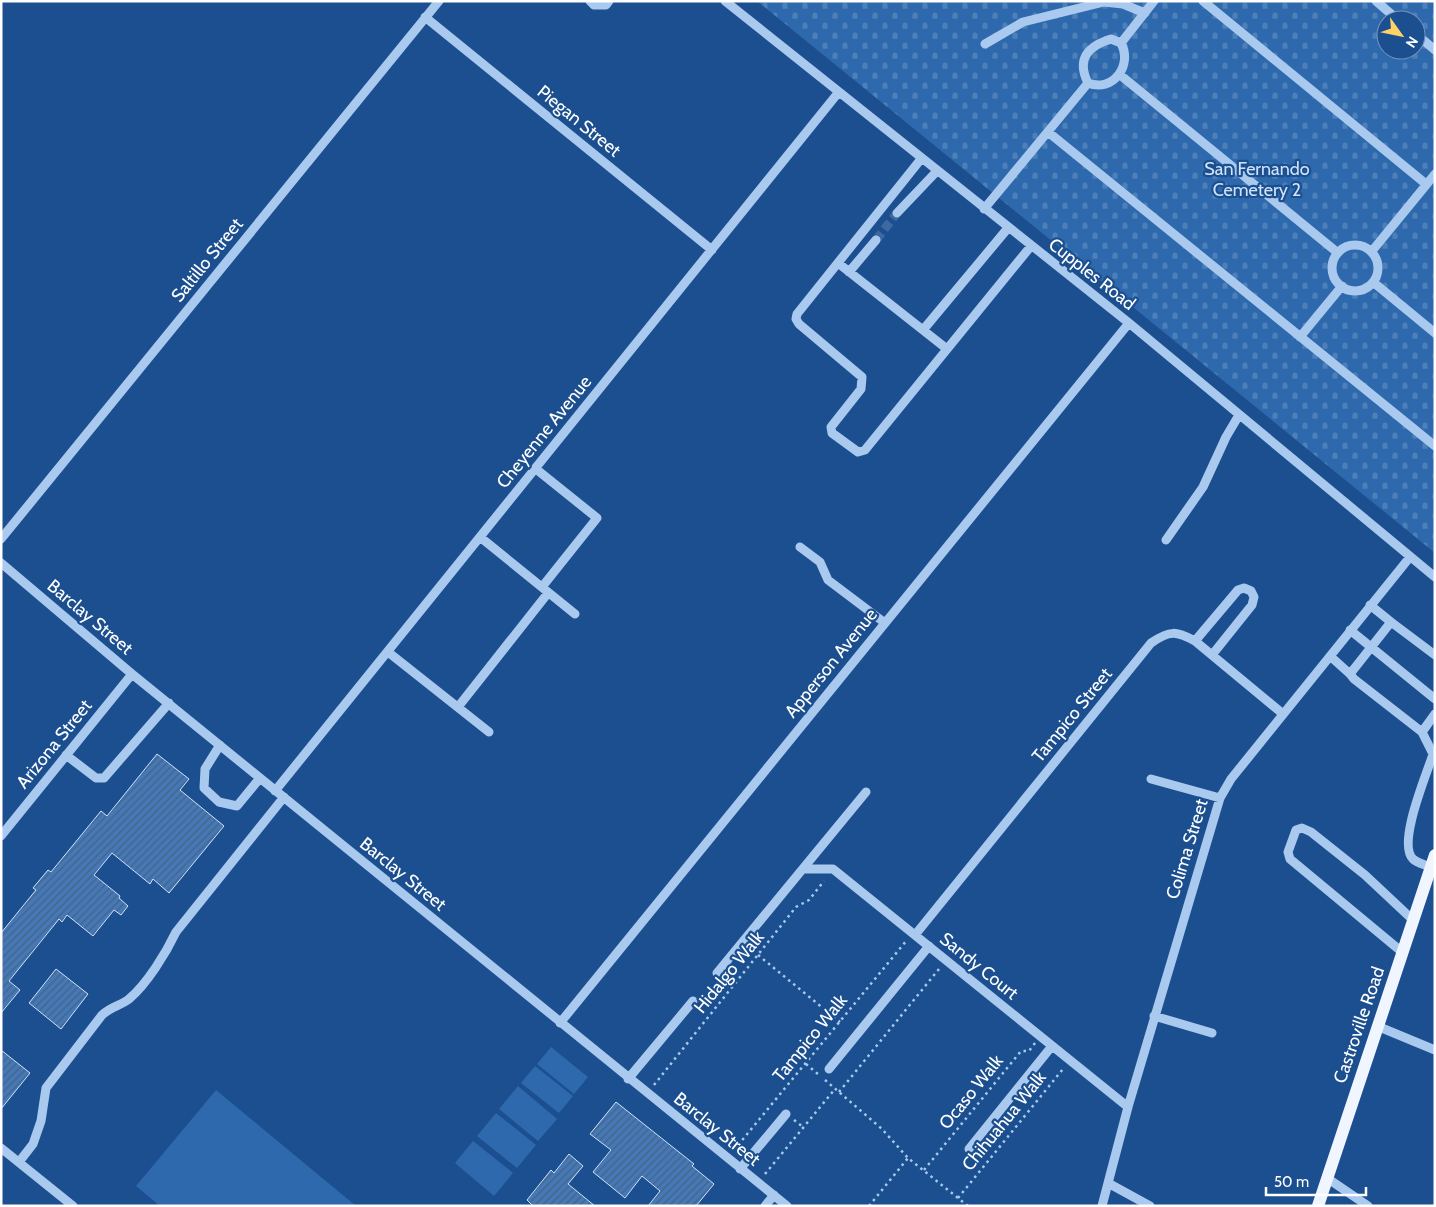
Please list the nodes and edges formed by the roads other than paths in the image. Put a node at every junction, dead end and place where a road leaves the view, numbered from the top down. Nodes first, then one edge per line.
1 (438, 1) edge
2 (590, 1) edge
3 (609, 1) edge
4 (725, 1) edge
5 (1154, 1) edge
6 (1203, 1) edge
7 (1376, 1) edge
8 (1386, 10) edge
9 (1145, 13) junction
10 (425, 18) junction
11 (1121, 43) junction
12 (985, 44) dead end
13 (1119, 74) junction
14 (1088, 83) junction
15 (838, 93) junction
16 (1048, 132) junction
17 (921, 159) junction
18 (937, 171) junction
19 (1435, 174) edge
20 (1426, 184) junction
21 (984, 209) junction
22 (897, 213) tunnel mouth
23 (1008, 228) junction
24 (876, 240) tunnel mouth
25 (1031, 246) junction
26 (712, 250) junction
27 (1372, 252) junction
28 (1338, 253) junction
29 (838, 263) junction
30 (849, 272) junction
31 (1373, 282) junction
32 (1342, 286) junction
33 (1129, 323) junction
34 (923, 330) junction
35 (1435, 333) edge
36 (1300, 337) junction
37 (946, 349) junction
38 (1239, 415) junction
39 (1435, 446) edge
40 (536, 469) junction
41 (480, 537) junction
42 (1, 539) edge
43 (1166, 540) dead end
44 (800, 547) dead end
45 (1410, 557) junction
46 (1, 563) edge
47 (1435, 577) edge
48 (545, 590) junction
49 (1370, 605) junction
50 (575, 614) dead end
51 (1391, 622) junction
52 (885, 623) junction
53 (1350, 630) junction
54 (1196, 641) junction
55 (1371, 648) junction
56 (388, 652) junction
57 (1212, 655) junction
58 (1435, 655) edge
59 (1330, 656) junction
60 (132, 674) junction
61 (1350, 674) junction
62 (1435, 699) edge
63 (169, 703) junction
64 (458, 707) junction
65 (1283, 714) junction
66 (1435, 714) edge
67 (489, 732) dead end
68 (1422, 732) junction
69 (220, 745) junction
70 (66, 755) junction
71 (1434, 758) edge
72 (260, 778) junction
73 (1151, 779) dead end
74 (275, 791) junction
75 (866, 792) dead end
76 (284, 797) junction
77 (1220, 798) junction
78 (1, 836) edge
79 (1435, 855) edge
80 (1430, 867) junction
81 (804, 869) junction
82 (1413, 920) junction
83 (914, 934) junction
84 (929, 946) junction
85 (1402, 952) junction
86 (717, 973) dead end
87 (693, 1001) dead end
88 (1154, 1016) junction
89 (560, 1024) junction
90 (1377, 1026) junction
91 (1212, 1033) dead end
92 (1052, 1046) junction
93 (1435, 1050) edge
94 (829, 1068) dead end
95 (628, 1079) junction
96 (1128, 1107) junction
97 (786, 1114) dead end
98 (1, 1148) edge
99 (969, 1149) dead end
100 (19, 1162) junction
101 (740, 1169) junction
102 (1327, 1178) junction
103 (1108, 1183) junction
104 (774, 1195) junction
105 (73, 1206) edge
106 (766, 1206) edge
107 (787, 1206) edge
108 (1102, 1206) edge
109 (1150, 1206) edge
110 (1318, 1206) edge
111 (1368, 1206) edge

1 - 10 street, Saltillo Street
2 - 3 street
4 - 15 street, Cupples Road
5 - 9 street
6 - 20 street
7 - 8 street
9 - 11 street
9 - 12 street
10 - 26 street, Piegan Street
10 - 42 street, Saltillo Street
11 - 13 street
11 - 14 street
13 - 14 street
13 - 28 street
14 - 16 street
15 - 17 street, Cupples Road
15 - 26 street, Cheyenne Avenue
16 - 21 street
16 - 36 street
17 - 18 street, Cupples Road
17 - 29 street
18 - 21 street, Cupples Road
18 - 22 street
19 - 20 street
20 - 27 street
21 - 23 street, Cupples Road
23 - 25 street, Cupples Road
23 - 34 street
24 - 30 street
25 - 33 street, Cupples Road
25 - 37 street
26 - 40 street, Cheyenne Avenue
27 - 28 street
27 - 31 street
28 - 32 street
29 - 30 street
29 - 37 street
30 - 34 street
31 - 32 street
31 - 35 street
32 - 36 street
33 - 38 street, Cupples Road
33 - 52 street, Apperson Avenue
34 - 37 street
36 - 39 street
38 - 43 street
38 - 45 street, Cupples Road
40 - 41 street, Cheyenne Avenue
40 - 48 street
41 - 48 street
41 - 56 street, Cheyenne Avenue
44 - 52 street
45 - 47 street, Cupples Road
45 - 49 street, Colima Street
46 - 60 street, Barclay Street
48 - 50 street
48 - 64 street
49 - 51 street
49 - 53 street, Colima Street
51 - 55 street
51 - 58 street
52 - 89 street, Apperson Avenue
53 - 55 street
53 - 59 street, Colima Street
54 - 57 street, Tampico Street
54 - 57 street
54 - 83 street, Tampico Street
55 - 61 street
55 - 62 street
56 - 64 street
56 - 74 street, Cheyenne Avenue
57 - 65 street, Tampico Street
59 - 61 street
59 - 65 street, Colima Street
60 - 63 street, Barclay Street
60 - 70 street, Arizona Street
61 - 68 street
63 - 69 street, Barclay Street
63 - 70 street
64 - 67 street
65 - 77 street, Colima Street
66 - 68 street
68 - 71 street
69 - 72 street, Barclay Street
69 - 72 street
70 - 78 street, Arizona Street
71 - 80 street
72 - 74 street, Barclay Street
73 - 77 street
74 - 76 street, Barclay Street
75 - 81 street
76 - 89 street, Barclay Street
76 - 100 street
77 - 88 street, Colima Street
79 - 80 main road, Castroville Road
80 - 82 main road, Castroville Road
81 - 83 street, Sandy Court
81 - 86 street
82 - 85 main road, Castroville Road
82 - 85 street
83 - 84 street, Sandy Court
84 - 92 street, Sandy Court
84 - 94 street
85 - 90 main road, Castroville Road
87 - 95 street
88 - 91 street
88 - 96 street, Colima Street
89 - 95 street, Barclay Street
90 - 93 street
90 - 102 main road, Castroville Road
92 - 96 street, Sandy Court
92 - 99 street
95 - 101 street, Barclay Street
96 - 103 street, Colima Street
97 - 101 street
98 - 100 street
100 - 105 street
101 - 104 street, Barclay Street
102 - 110 main road, Castroville Road
102 - 111 street
103 - 108 street, Colima Street
103 - 109 street
104 - 106 street
104 - 107 street, Barclay Street

